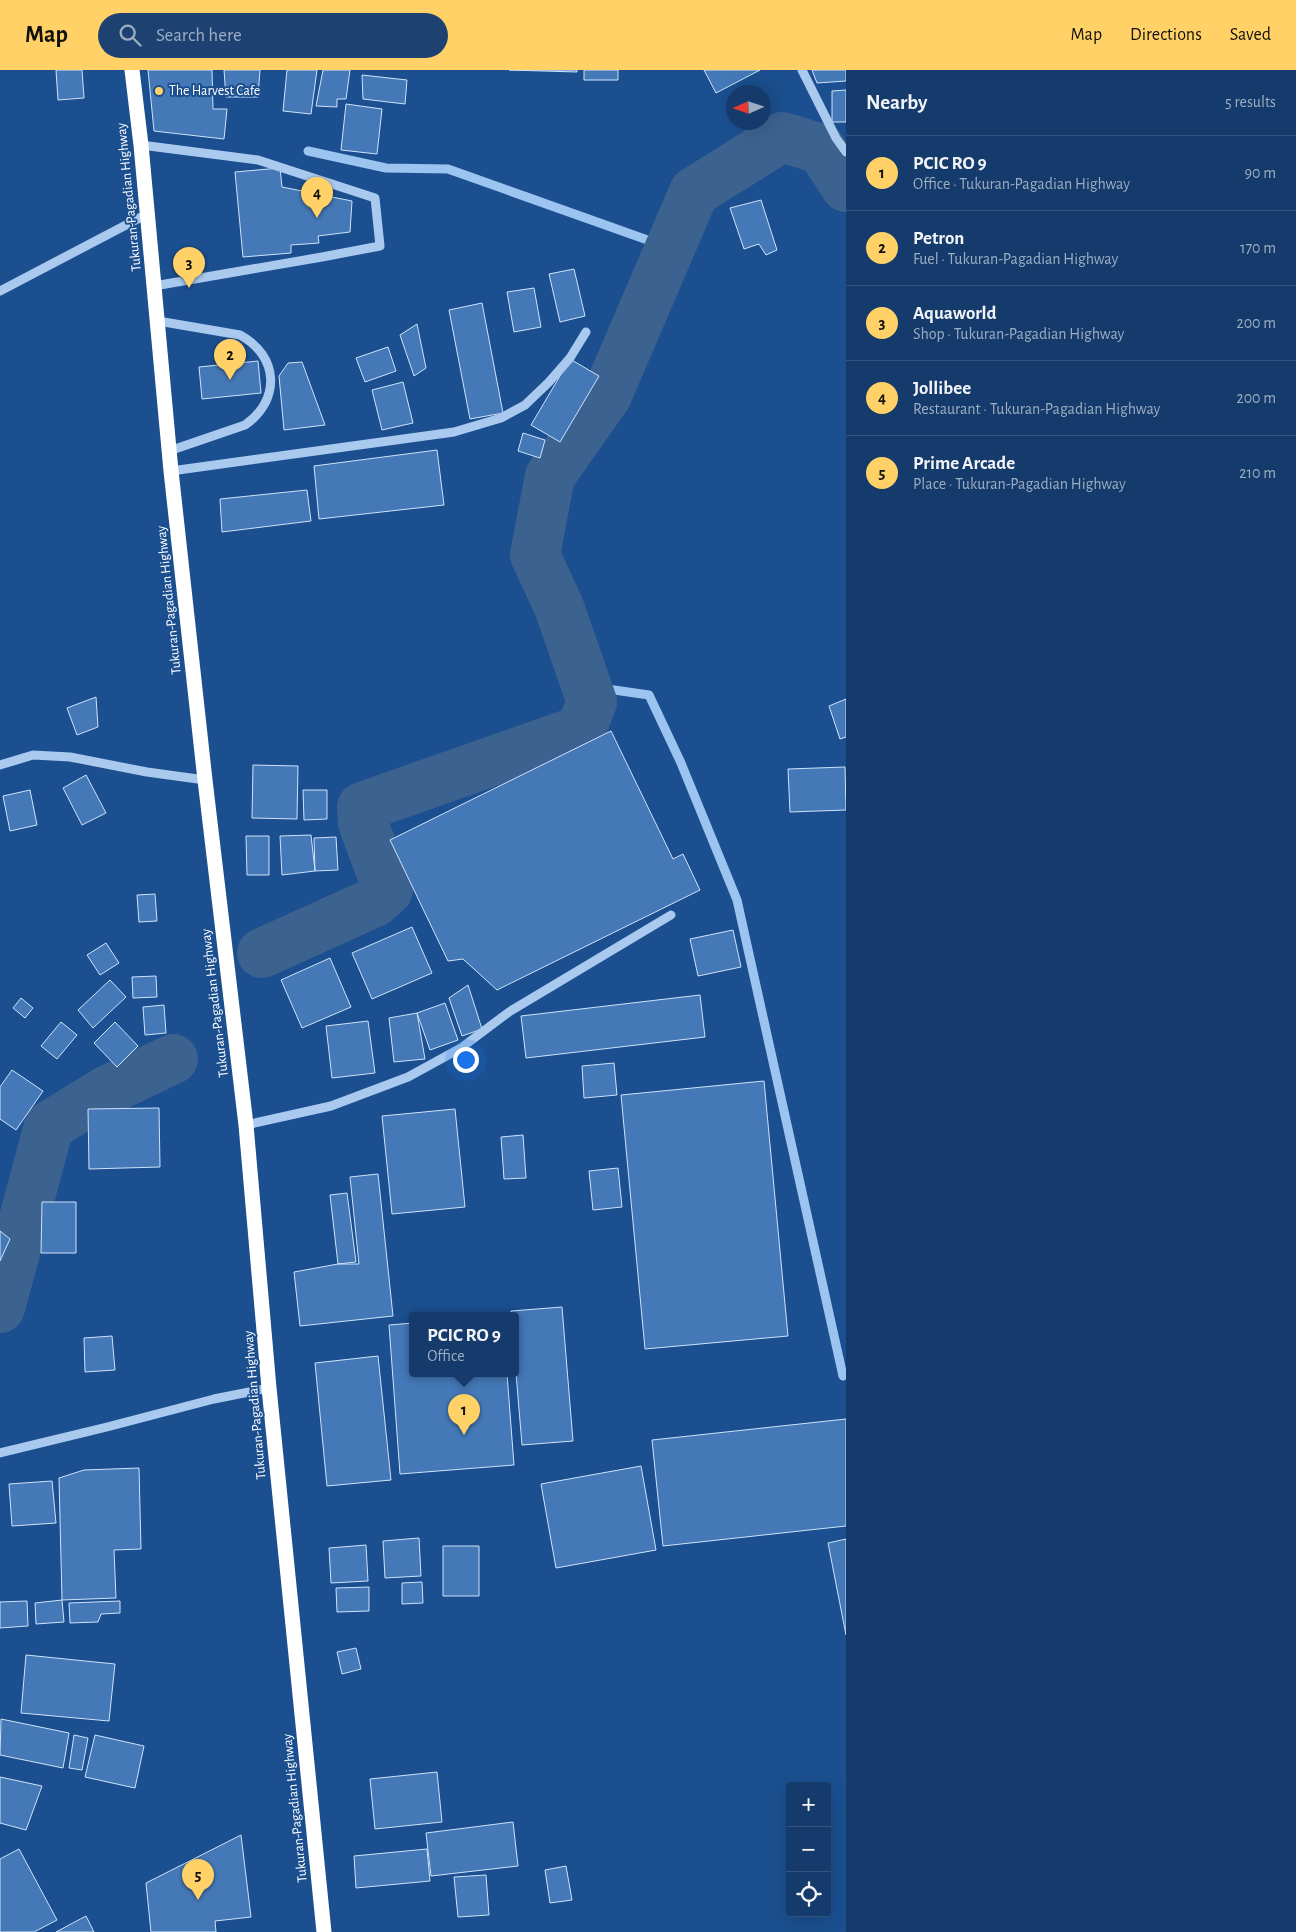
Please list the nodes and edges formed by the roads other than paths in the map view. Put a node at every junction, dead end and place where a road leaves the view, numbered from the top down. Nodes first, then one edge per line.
1 (132, 70) edge
2 (802, 70) edge
3 (141, 145) junction
4 (846, 152) edge
5 (147, 214) junction
6 (154, 286) junction
7 (0, 291) edge
8 (158, 321) junction
9 (586, 332) dead end
10 (169, 451) junction
11 (171, 471) junction
12 (0, 765) edge
13 (205, 780) junction
14 (671, 915) dead end
15 (246, 1125) junction
16 (269, 1388) junction
17 (0, 1453) edge
18 (324, 1932) edge

1 - 3 highway, Tukuran-Pagadian Highway
2 - 4 street
3 - 5 highway, Tukuran-Pagadian Highway
3 - 6 street
5 - 6 highway, Tukuran-Pagadian Highway
5 - 7 street
6 - 8 highway, Tukuran-Pagadian Highway
8 - 10 highway, Tukuran-Pagadian Highway
8 - 10 street
9 - 11 street
10 - 11 highway, Tukuran-Pagadian Highway
11 - 13 highway, Tukuran-Pagadian Highway
12 - 13 street
13 - 15 highway, Tukuran-Pagadian Highway
14 - 15 street
15 - 16 highway, Tukuran-Pagadian Highway
16 - 17 street
16 - 18 highway, Tukuran-Pagadian Highway

